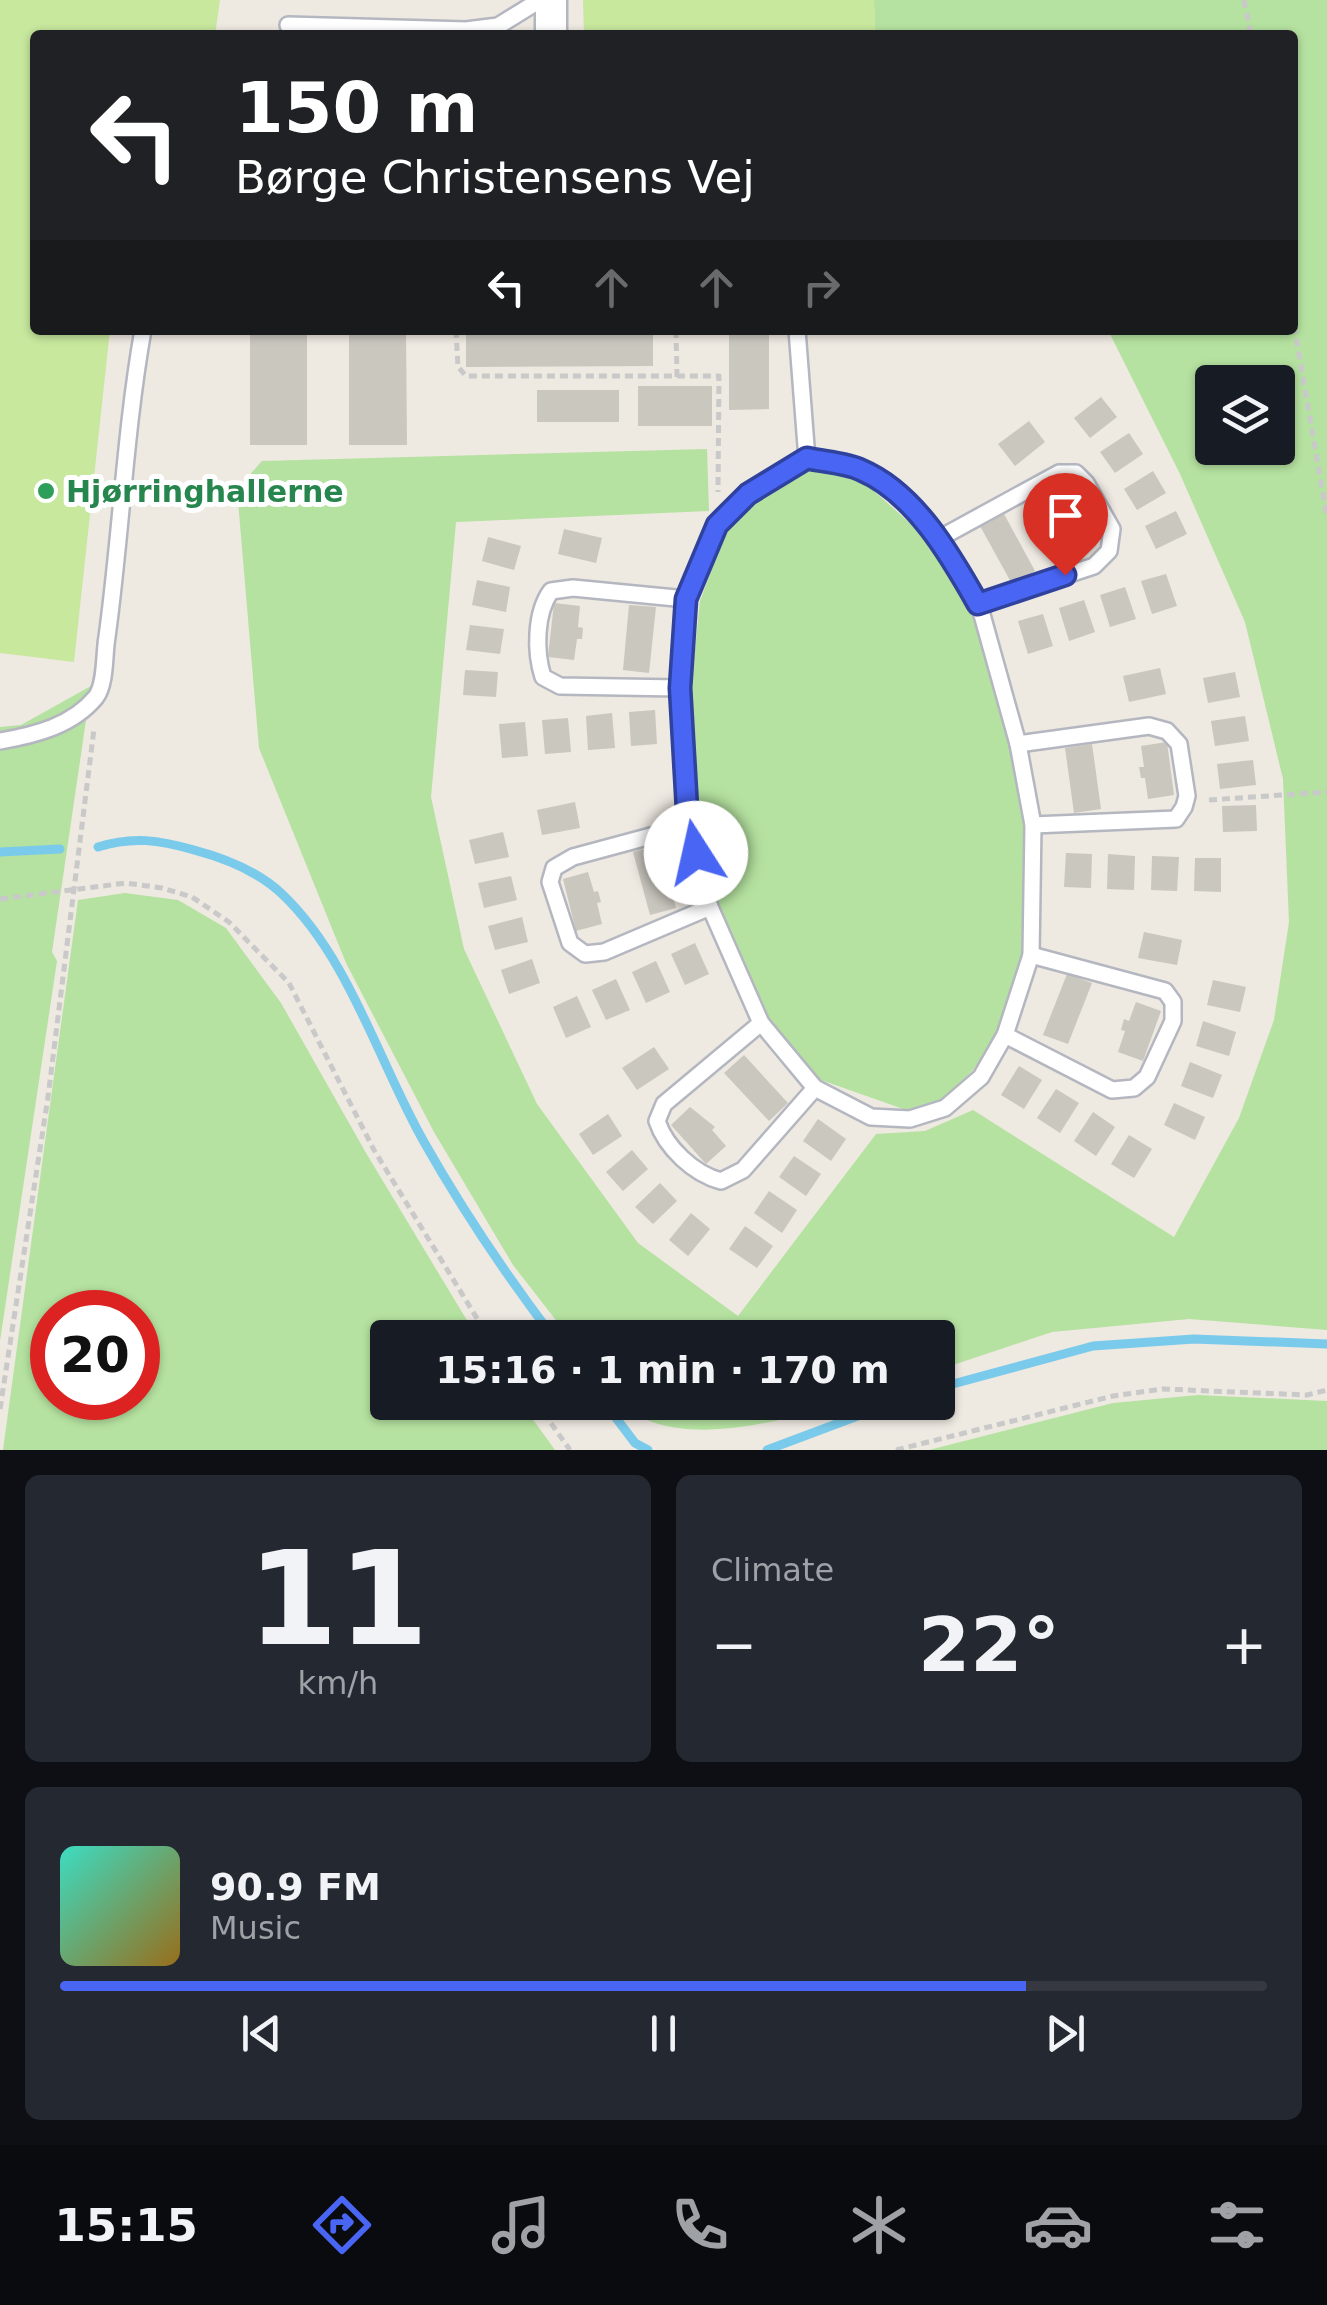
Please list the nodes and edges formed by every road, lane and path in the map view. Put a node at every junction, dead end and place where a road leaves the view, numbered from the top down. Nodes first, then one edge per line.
1 (540, 0) edge
2 (551, 0) edge
3 (1244, 0) edge
4 (288, 25) dead end
5 (551, 30) edge
6 (1250, 30) edge
7 (142, 335) edge
8 (456, 335) edge
9 (676, 335) edge
10 (797, 335) edge
11 (1296, 335) edge
12 (678, 377) junction
13 (807, 458) junction
14 (1327, 518) edge
15 (717, 525) junction
16 (940, 538) junction
17 (686, 599) junction
18 (978, 604) junction
19 (680, 688) junction
20 (99, 694) junction
21 (0, 741) edge
22 (1018, 744) junction
23 (1327, 792) edge
24 (1186, 796) junction
25 (1033, 825) junction
26 (688, 826) junction
27 (75, 890) junction
28 (0, 899) edge
29 (710, 907) junction
30 (1031, 955) junction
31 (761, 1023) junction
32 (1005, 1035) junction
33 (814, 1088) junction
34 (478, 1320) edge
35 (1327, 1390) edge
36 (0, 1409) edge
37 (549, 1420) edge
38 (570, 1450) edge
39 (896, 1450) edge

1 - 4 lane
2 - 5 street
3 - 6 path
7 - 20 lane
8 - 12 path
9 - 12 path
10 - 13 lane
11 - 14 path
12 - 15 path
13 - 15 lane
13 - 16 lane
15 - 17 lane
16 - 18 lane
16 - 18 lane
17 - 19 lane
17 - 19 lane
18 - 22 lane
19 - 26 lane
20 - 21 lane
20 - 27 path
22 - 24 lane
22 - 25 lane
23 - 24 path
24 - 25 lane
25 - 30 lane
26 - 29 lane
26 - 29 lane
27 - 28 path
27 - 34 path
27 - 36 path
29 - 31 lane
30 - 32 lane
30 - 32 lane
31 - 33 lane
31 - 33 lane
32 - 33 lane
35 - 39 path
37 - 38 path

